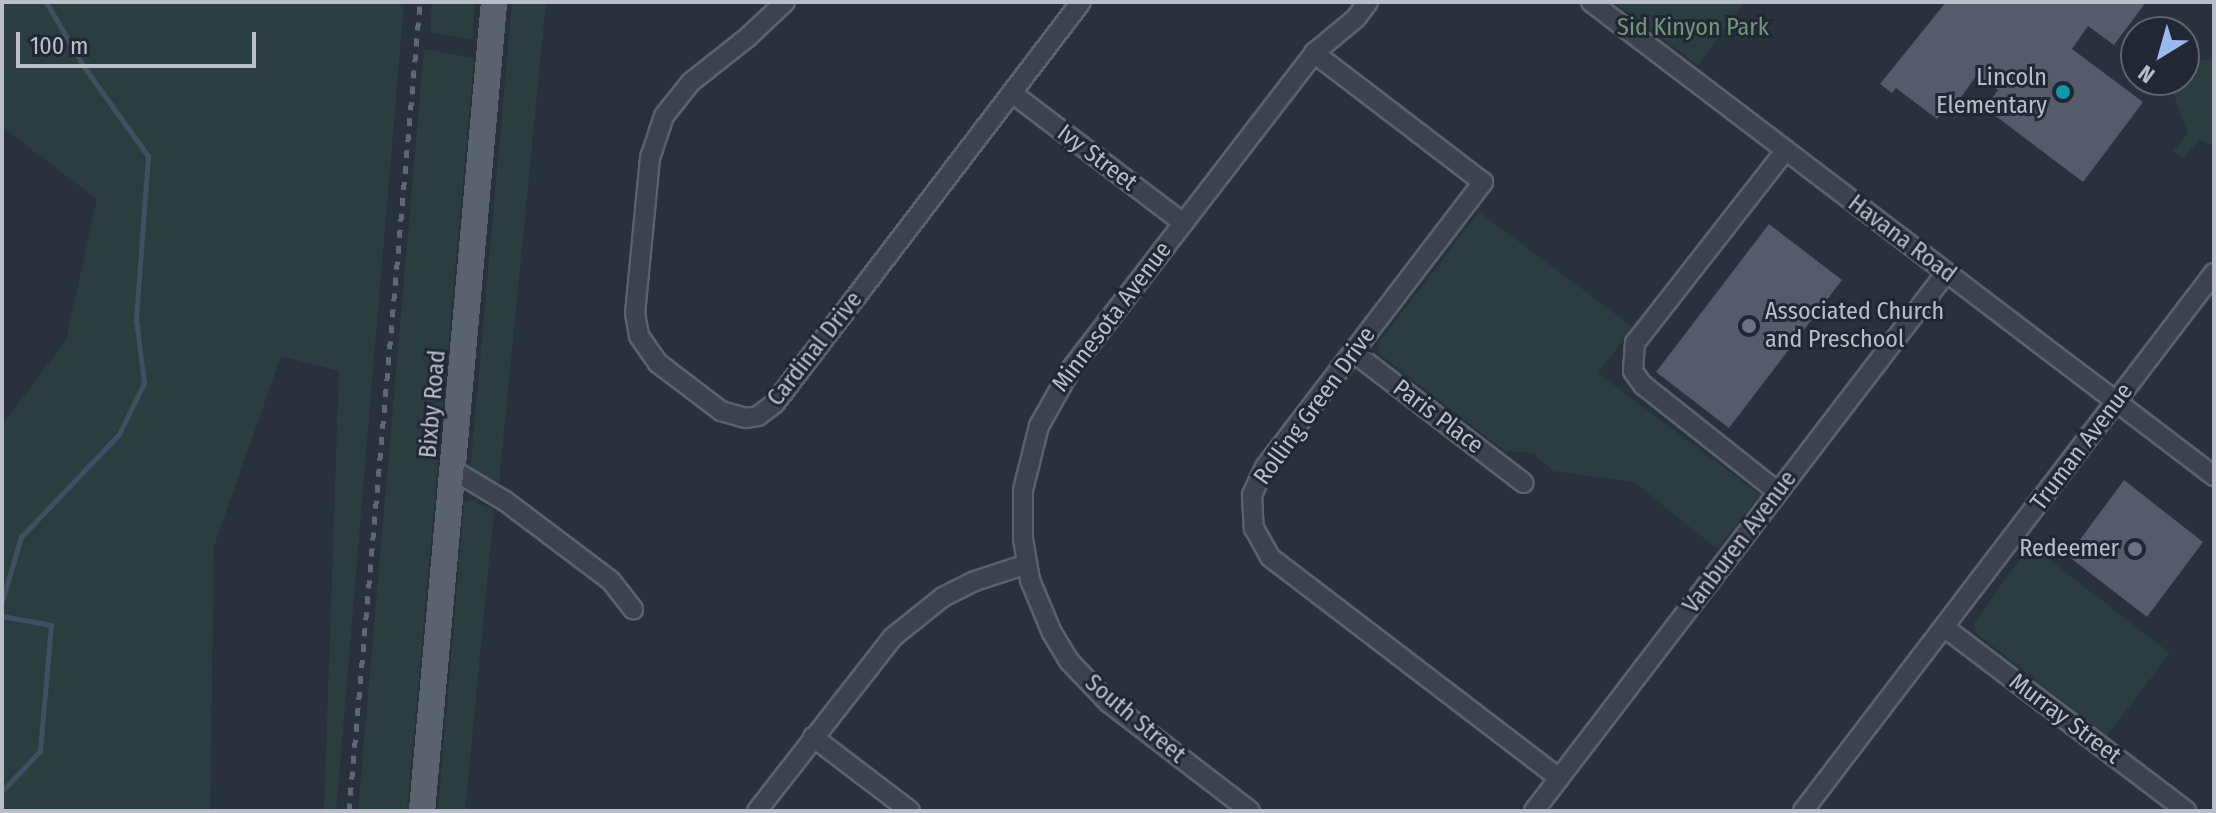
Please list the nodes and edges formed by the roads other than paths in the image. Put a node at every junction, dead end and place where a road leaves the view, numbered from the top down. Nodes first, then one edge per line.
1 (494, 2) edge
2 (785, 2) edge
3 (1081, 2) edge
4 (1368, 2) edge
5 (1591, 2) edge
6 (1314, 53) junction
7 (1012, 93) junction
8 (1786, 150) junction
9 (1183, 223) junction
10 (1946, 273) junction
11 (2214, 273) edge
12 (1353, 352) junction
13 (2116, 402) junction
14 (453, 470) junction
15 (2214, 476) edge
16 (1524, 483) dead end
17 (1778, 492) junction
18 (1027, 564) junction
19 (633, 609) dead end
20 (1944, 627) junction
21 (813, 737) junction
22 (1559, 778) junction
23 (422, 811) edge
24 (757, 811) edge
25 (910, 811) edge
26 (1250, 811) edge
27 (1534, 811) edge
28 (1803, 811) edge
29 (2186, 811) edge

1 - 14 main road, Bixby Road
2 - 7 street, Cardinal Drive
3 - 7 street, Cardinal Drive
4 - 6 street, Minnesota Avenue
5 - 8 street, Havana Road
6 - 9 street, Minnesota Avenue
6 - 12 street, Rolling Green Drive
7 - 9 street, Ivy Street
8 - 10 street, Havana Road
8 - 17 street
9 - 18 street, Minnesota Avenue
10 - 13 street, Havana Road
10 - 17 street, Vanburen Avenue
11 - 13 street, Truman Avenue
12 - 16 street, Paris Place
12 - 22 street, Rolling Green Drive
13 - 15 street, Havana Road
13 - 20 street, Truman Avenue
14 - 19 street
14 - 23 main road, Bixby Road
17 - 22 street, Vanburen Avenue
18 - 21 street
18 - 26 street, South Street
20 - 28 street, Truman Avenue
20 - 29 street, Murray Street
21 - 24 street
21 - 25 street
22 - 27 street, Vanburen Avenue

